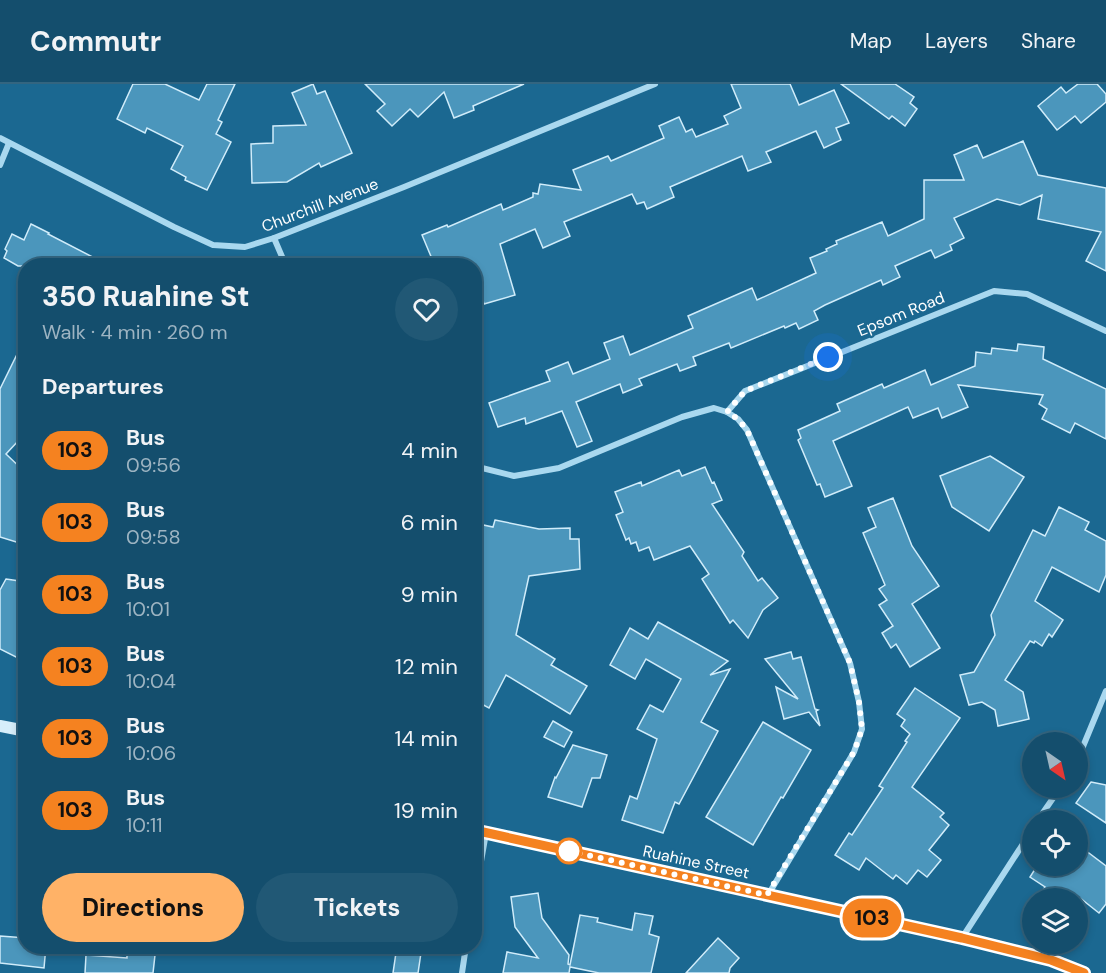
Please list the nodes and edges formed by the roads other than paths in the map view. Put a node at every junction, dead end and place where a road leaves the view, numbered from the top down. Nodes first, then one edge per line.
1 (656, 84) edge
2 (0, 138) edge
3 (9, 143) junction
4 (0, 165) edge
5 (274, 238) junction
6 (283, 258) edge
7 (1106, 331) edge
8 (727, 412) junction
9 (482, 468) edge
10 (1106, 691) edge
11 (0, 726) edge
12 (18, 729) edge
13 (1088, 734) edge
14 (482, 832) edge
15 (1022, 845) edge
16 (767, 895) junction
17 (962, 938) junction
18 (465, 954) edge
19 (1081, 972) edge
20 (462, 973) edge

1 - 5 street, Churchill Avenue
2 - 3 street, Churchill Avenue
3 - 4 street
3 - 5 street, Churchill Avenue
5 - 6 street
7 - 8 street, Epsom Road
8 - 9 street
8 - 16 street
10 - 13 street
11 - 12 street
14 - 16 street, Ruahine Street
15 - 17 street
16 - 17 street, Ruahine Street
17 - 19 street, Ruahine Street
18 - 20 street

